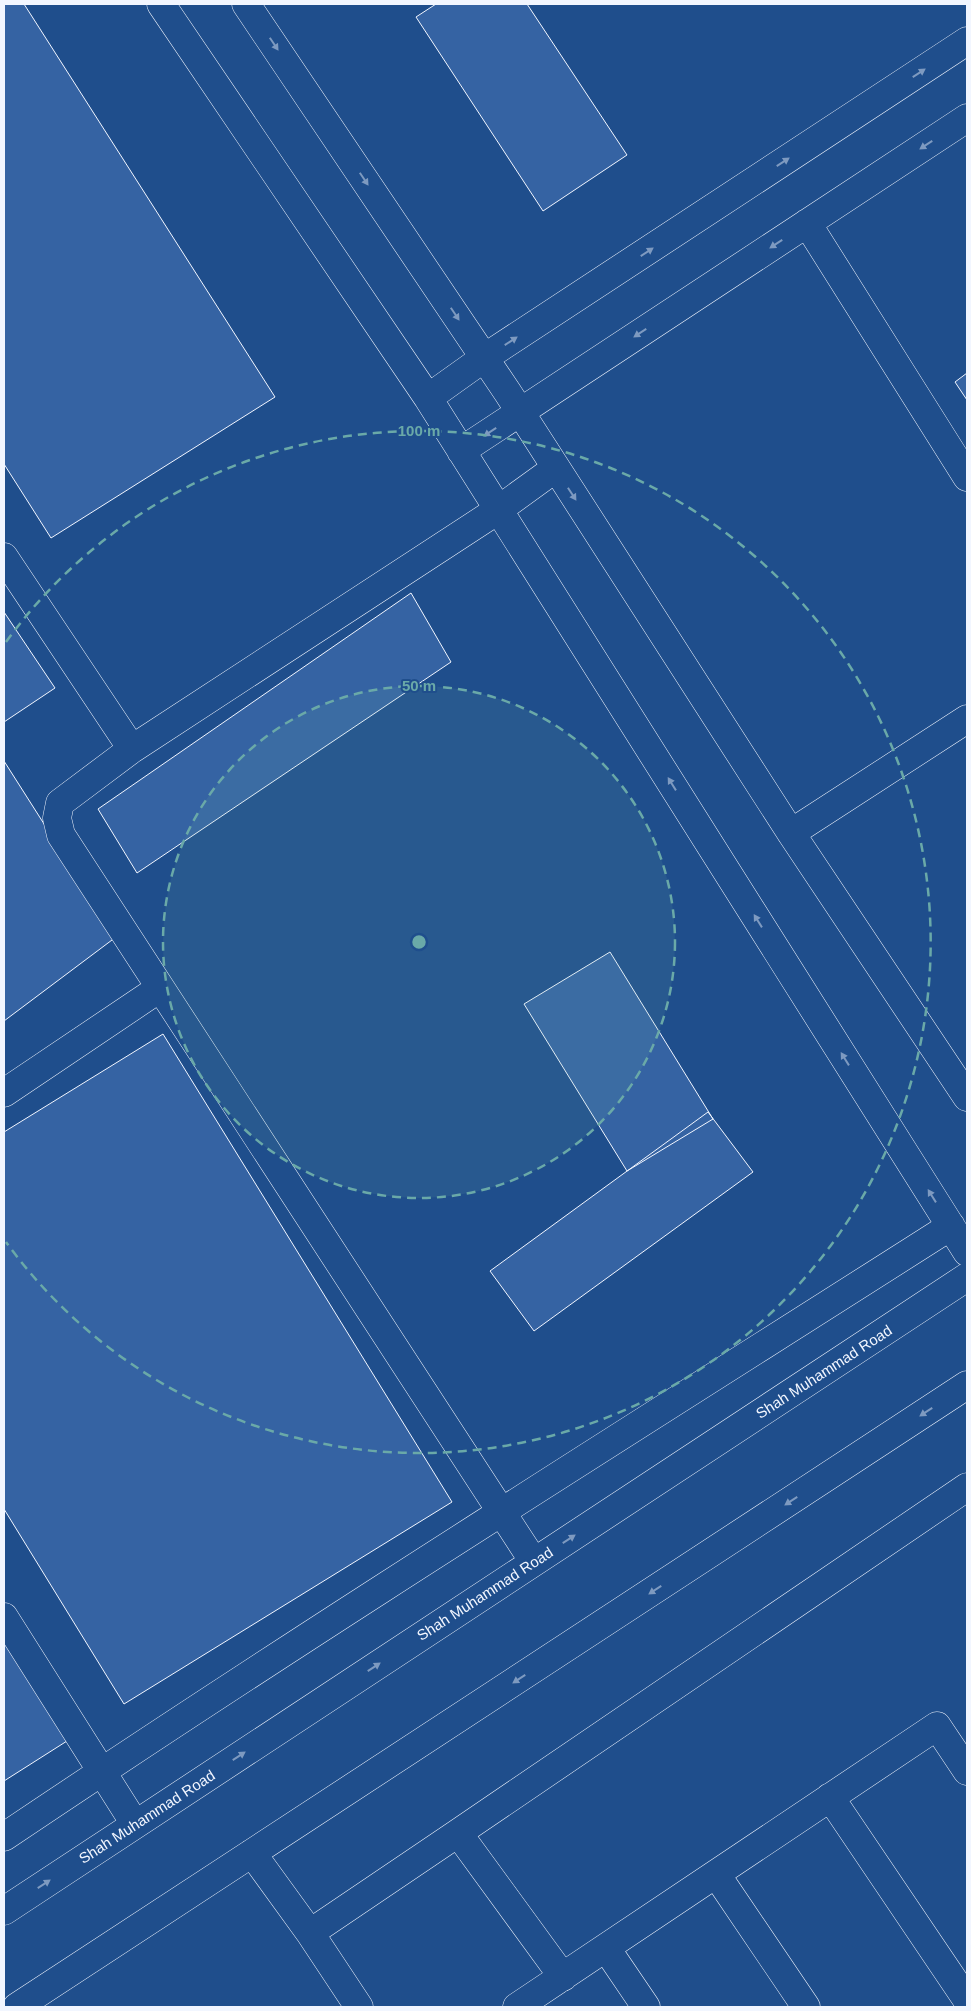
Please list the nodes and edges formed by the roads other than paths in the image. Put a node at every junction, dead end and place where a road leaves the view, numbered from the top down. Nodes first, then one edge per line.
1 (161, 4) edge
2 (246, 4) edge
3 (967, 41) edge
4 (967, 118) edge
5 (807, 224) junction
6 (484, 358) junction
7 (428, 398) junction
8 (520, 412) junction
9 (461, 451) junction
10 (556, 468) junction
11 (967, 477) edge
12 (498, 510) junction
13 (4, 557) edge
14 (967, 719) edge
15 (132, 750) junction
16 (791, 833) junction
17 (160, 988) junction
18 (4, 1093) edge
19 (967, 1098) edge
20 (951, 1226) junction
21 (967, 1252) edge
22 (967, 1277) edge
23 (967, 1385) edge
24 (967, 1487) edge
25 (502, 1512) junction
26 (534, 1562) junction
27 (4, 1617) edge
28 (101, 1771) junction
29 (967, 1771) edge
30 (830, 1797) junction
31 (135, 1824) junction
32 (458, 1833) junction
33 (4, 1837) edge
34 (252, 1854) junction
35 (716, 1874) junction
36 (4, 1911) edge
37 (310, 1933) junction
38 (606, 1948) junction
39 (562, 1977) junction
40 (967, 2000) edge
41 (17, 2007) edge
42 (359, 2007) edge
43 (517, 2007) edge
44 (646, 2007) edge
45 (806, 2007) edge

1 - 7 street
2 -> 6 street
6 -> 3 street
4 -> 5 street
5 -> 8 street
5 - 11 street
6 - 7 street
6 - 8 street
7 - 9 street
8 -> 9 street
8 - 10 street
9 - 12 street
10 - 12 street
10 -> 16 street
12 - 15 street
20 -> 12 street
13 - 15 street
14 - 16 street
15 - 17 street
16 - 19 street
17 - 18 street
17 - 25 street
20 - 21 street
20 - 25 street
26 -> 22 street, Shah Muhammad Road
23 -> 34 street
24 - 32 street
25 - 26 street
25 - 28 street
31 -> 26 street, Shah Muhammad Road
27 - 28 street
28 - 31 street
28 - 33 street
29 - 30 street
30 - 35 street
30 - 40 street
36 -> 31 street, Shah Muhammad Road
32 - 37 street
32 - 39 street
34 - 37 street
34 - 41 street
35 - 38 street
35 - 45 street
37 - 42 street
38 - 39 street
38 - 44 street
39 - 43 street

